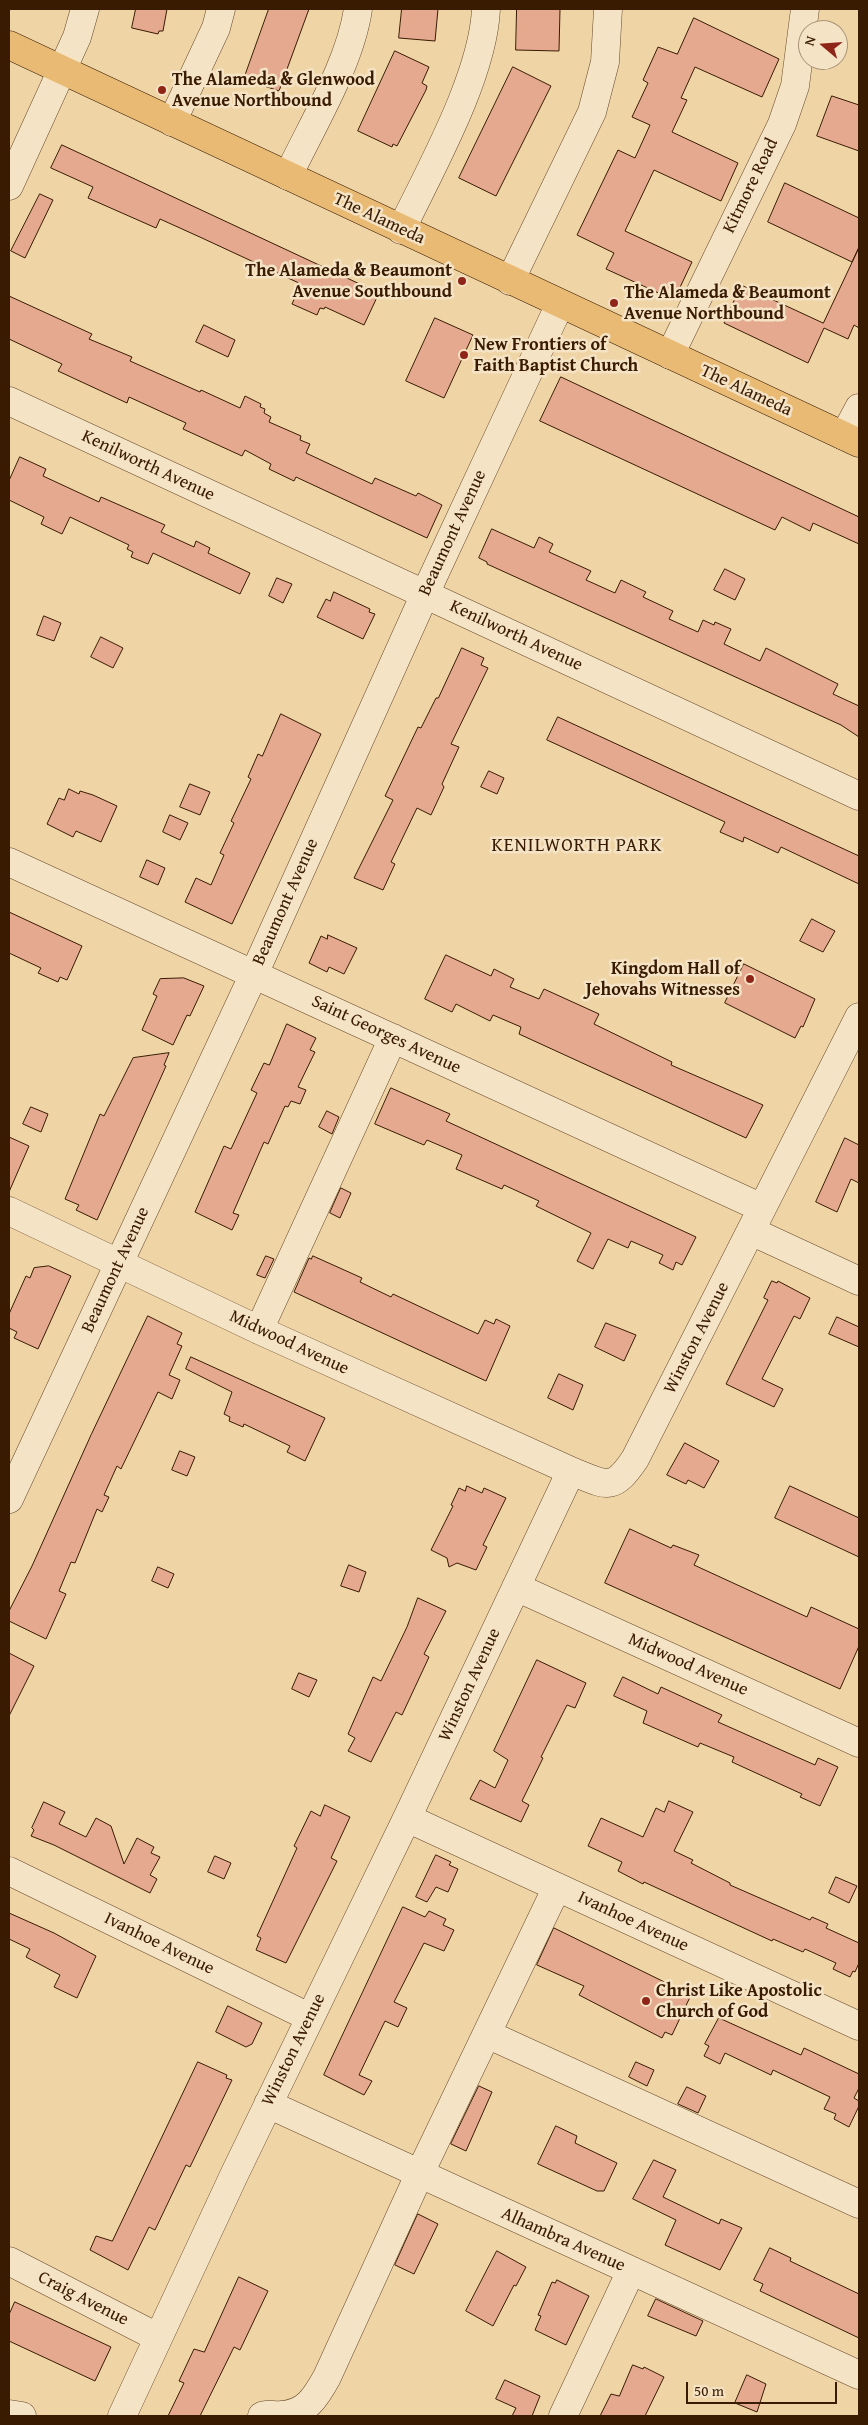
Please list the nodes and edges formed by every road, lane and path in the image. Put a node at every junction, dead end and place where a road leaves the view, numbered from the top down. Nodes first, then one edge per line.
1 (85, 9) edge
2 (221, 9) edge
3 (358, 9) edge
4 (486, 9) edge
5 (608, 9) edge
6 (805, 9) edge
7 (9, 45) edge
8 (63, 70) junction
9 (172, 122) junction
10 (288, 176) junction
11 (9, 186) edge
12 (402, 230) junction
13 (510, 281) junction
14 (560, 304) junction
15 (670, 355) junction
16 (9, 401) edge
17 (859, 408) edge
18 (852, 440) edge
19 (425, 594) junction
20 (859, 796) edge
21 (9, 862) edge
22 (254, 974) junction
23 (859, 1017) edge
24 (393, 1038) junction
25 (9, 1211) edge
26 (757, 1220) junction
27 (119, 1262) junction
28 (859, 1281) edge
29 (259, 1330) junction
30 (571, 1471) junction
31 (9, 1499) edge
32 (516, 1587) junction
33 (859, 1743) edge
34 (408, 1818) junction
35 (9, 1870) edge
36 (557, 1888) junction
37 (309, 2017) junction
38 (859, 2026) edge
39 (487, 2034) junction
40 (268, 2104) junction
41 (419, 2175) junction
42 (859, 2204) edge
43 (9, 2262) edge
44 (631, 2270) junction
45 (157, 2337) junction
46 (859, 2375) edge
47 (9, 2414) edge
48 (22, 2416) edge
49 (122, 2416) edge
50 (262, 2416) edge
51 (563, 2416) edge

1 - 8 street
2 - 9 street
3 - 10 street
4 - 12 street
5 - 13 street
6 - 15 street, Kitmore Road
7 - 8 main road, The Alameda
8 - 9 main road, The Alameda
8 - 11 street
9 - 10 main road, The Alameda
10 - 12 main road, The Alameda
12 - 13 main road, The Alameda
13 - 14 main road, The Alameda
14 - 15 main road, The Alameda
14 - 19 street, Beaumont Avenue
15 - 18 main road, The Alameda
16 - 19 street, Kenilworth Avenue
17 - 18 street
19 - 20 street, Kenilworth Avenue
19 - 22 street, Beaumont Avenue
21 - 22 street, Saint Georges Avenue
22 - 24 street, Saint Georges Avenue
22 - 27 street, Beaumont Avenue
23 - 26 street, Winston Avenue
24 - 26 street, Saint Georges Avenue
24 - 29 street
25 - 27 street, Midwood Avenue
26 - 28 street, Saint Georges Avenue
26 - 30 street, Winston Avenue
27 - 29 street, Midwood Avenue
27 - 31 street, Beaumont Avenue
29 - 30 street, Midwood Avenue
30 - 32 street, Winston Avenue
32 - 33 street, Midwood Avenue
32 - 34 street, Winston Avenue
34 - 36 street, Ivanhoe Avenue
34 - 37 street, Winston Avenue
35 - 37 street, Ivanhoe Avenue
36 - 38 street, Ivanhoe Avenue
36 - 39 street
37 - 40 street, Winston Avenue
39 - 41 street
39 - 42 street
40 - 41 street, Alhambra Avenue
40 - 45 street, Winston Avenue
41 - 44 street, Alhambra Avenue
41 - 50 street
43 - 45 street, Craig Avenue
44 - 46 street, Alhambra Avenue
44 - 51 street
45 - 49 street, Winston Avenue
47 - 48 street

